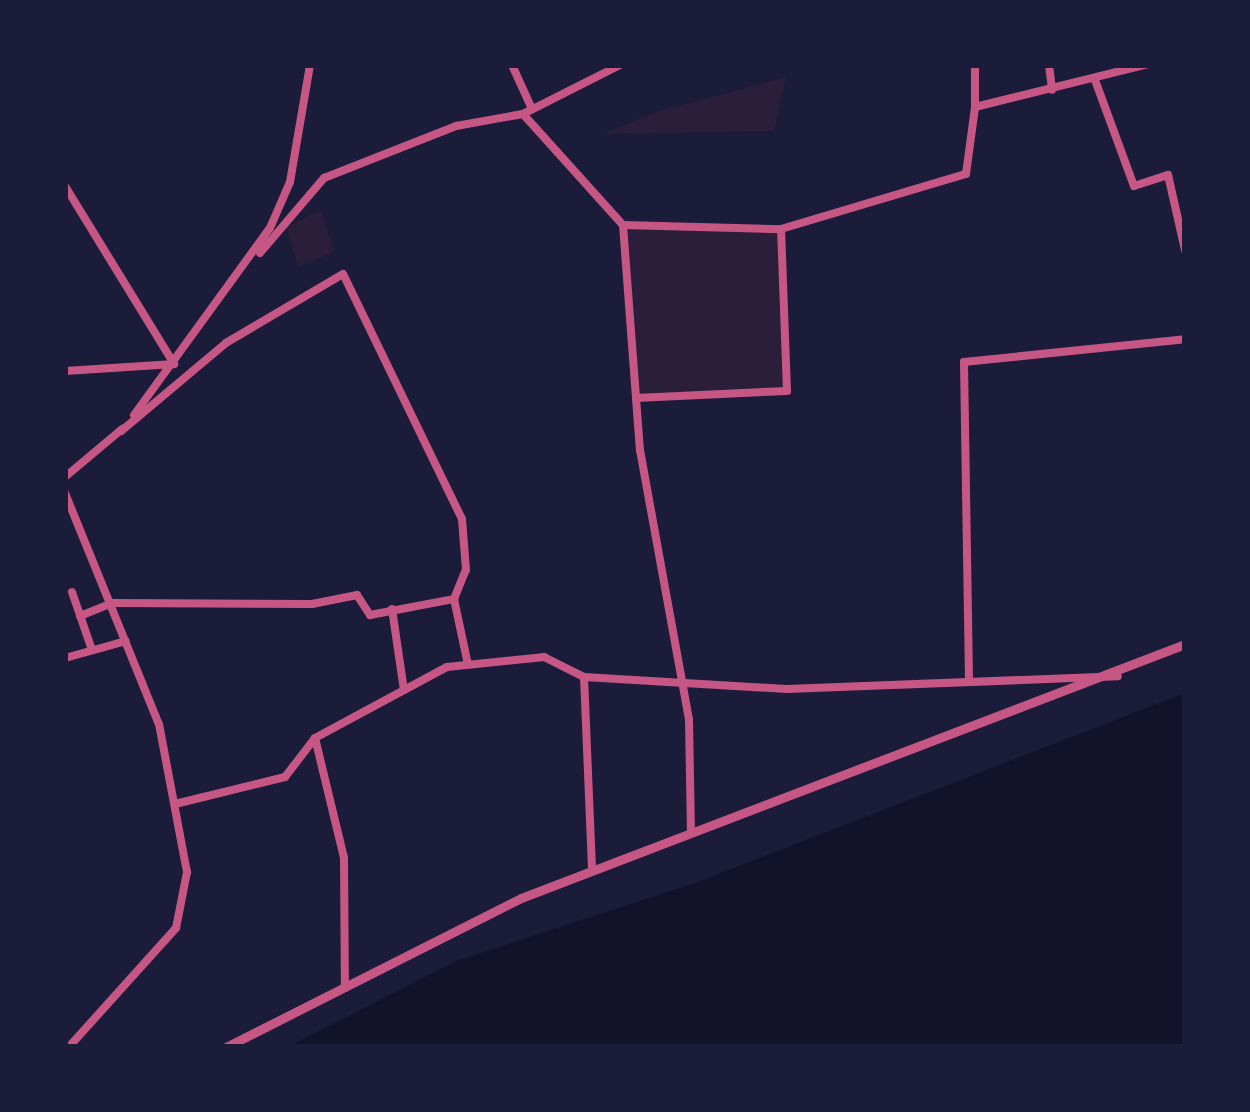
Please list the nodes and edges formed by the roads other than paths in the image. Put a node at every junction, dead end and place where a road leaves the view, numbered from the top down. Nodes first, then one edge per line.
1 (310, 65) edge
2 (512, 65) edge
3 (620, 65) edge
4 (975, 65) edge
5 (1049, 65) edge
6 (1145, 65) edge
7 (1111, 70) edge
8 (1095, 80) junction
9 (1052, 90) junction
10 (975, 107) junction
11 (528, 112) junction
12 (65, 186) edge
13 (623, 225) junction
14 (781, 229) junction
15 (1185, 250) edge
16 (244, 272) junction
17 (1185, 338) edge
18 (174, 364) junction
19 (65, 371) edge
20 (636, 398) junction
21 (121, 430) junction
22 (65, 477) edge
23 (65, 493) edge
24 (72, 592) dead end
25 (454, 599) junction
26 (113, 603) junction
27 (392, 609) junction
28 (80, 616) junction
29 (126, 640) junction
30 (1185, 644) edge
31 (92, 650) junction
32 (65, 658) edge
33 (468, 665) junction
34 (584, 676) junction
35 (1118, 676) junction
36 (681, 680) junction
37 (969, 680) junction
38 (404, 690) junction
39 (315, 738) junction
40 (179, 803) junction
41 (691, 831) junction
42 (592, 870) junction
43 (345, 988) junction
44 (68, 1047) edge
45 (226, 1047) edge

1 - 16 street
2 - 11 street
3 - 11 street
4 - 10 street
5 - 9 street
6 - 7 street
7 - 8 street
8 - 9 street
8 - 15 street
9 - 10 street
10 - 14 street
11 - 13 street
11 - 16 street
12 - 18 street
13 - 14 street
13 - 20 street
14 - 20 street
16 - 18 street
17 - 37 street
18 - 19 street
18 - 21 street
20 - 36 street
21 - 22 street
21 - 25 street
23 - 26 street
24 - 28 street
25 - 27 street
25 - 33 street
26 - 27 street
26 - 28 street
26 - 29 street
27 - 38 street
28 - 31 street
29 - 31 street
29 - 40 street
30 - 35 street
31 - 32 street
33 - 34 street
33 - 38 street
34 - 36 street
34 - 42 street
35 - 37 street
35 - 41 street
36 - 37 street
36 - 41 street
38 - 39 street
39 - 40 street
39 - 43 street
40 - 44 street
41 - 42 street
42 - 43 street
43 - 45 street

